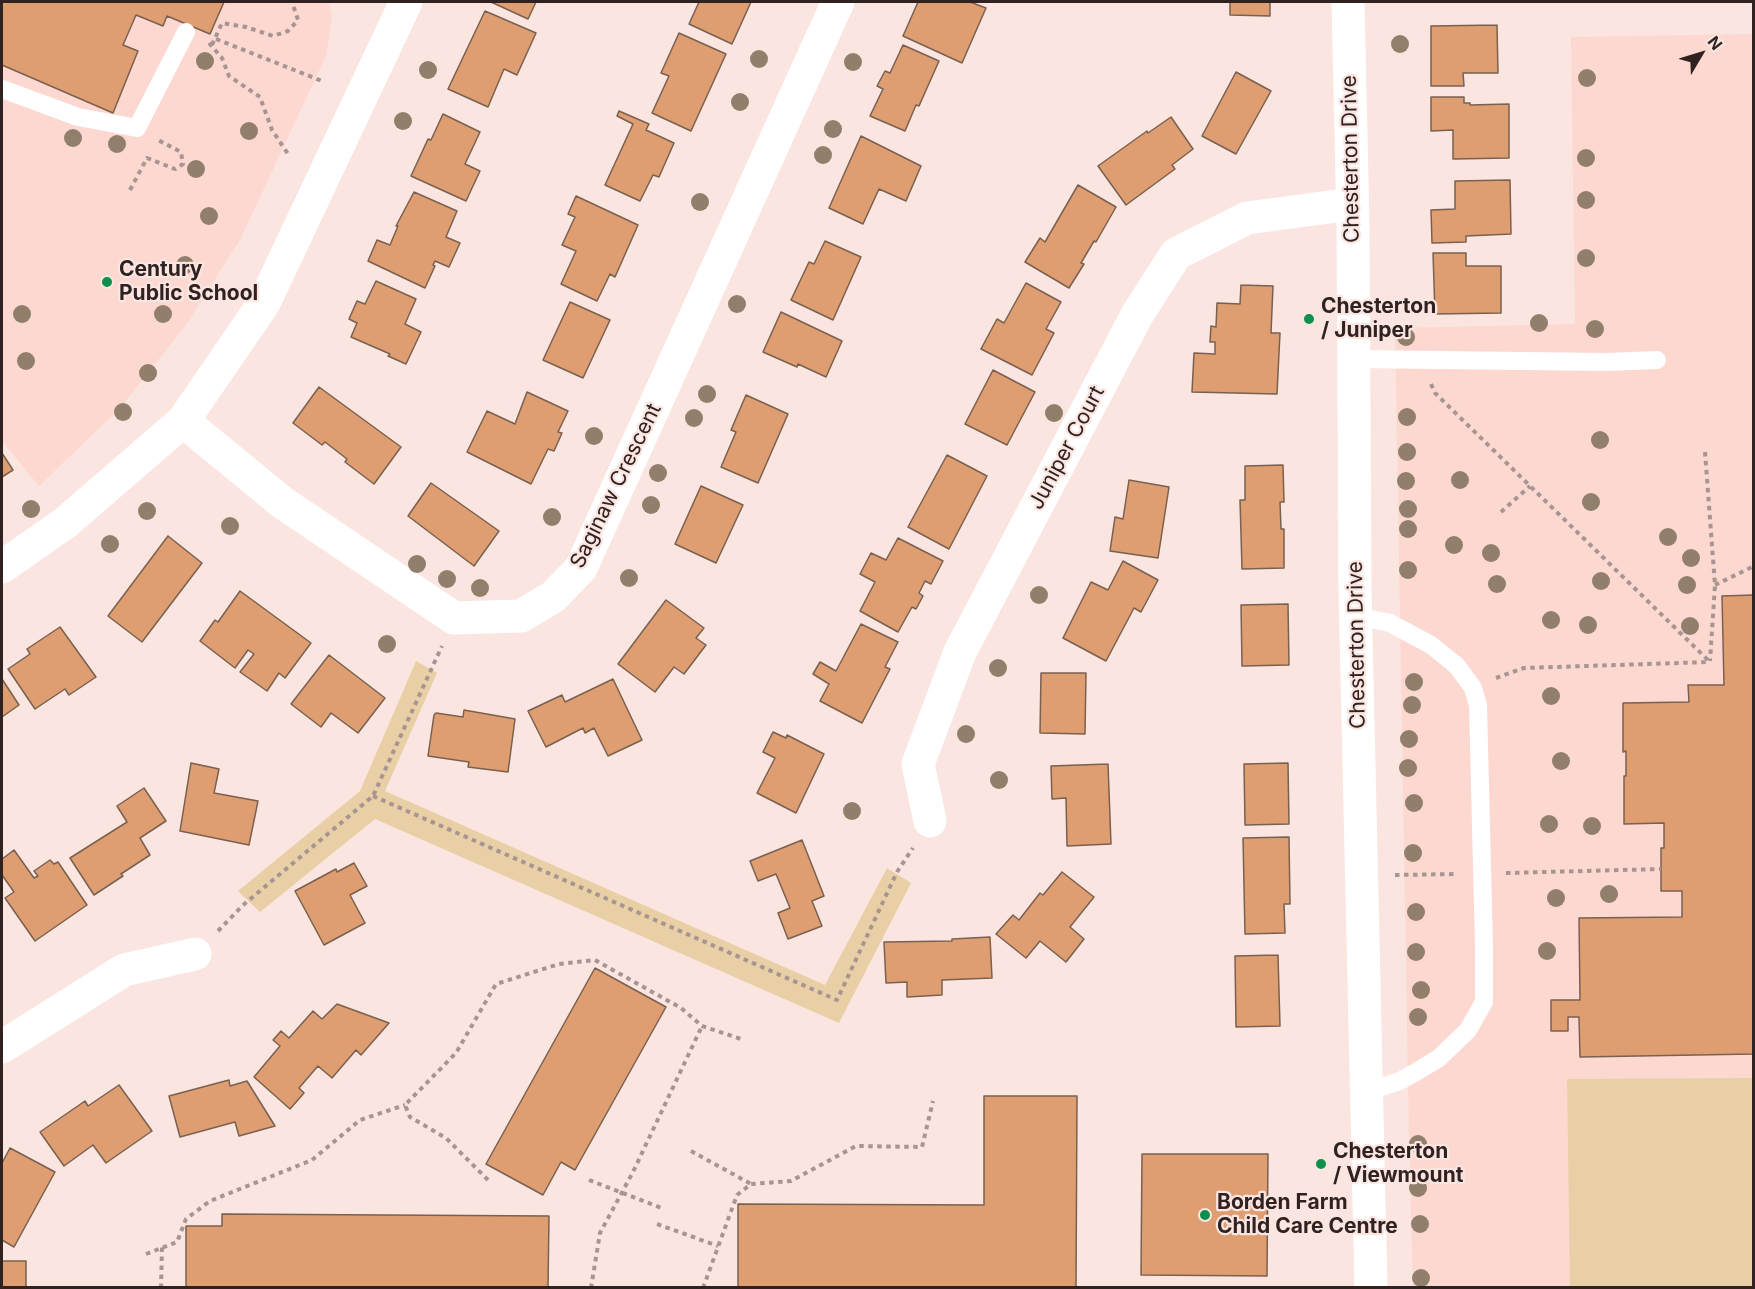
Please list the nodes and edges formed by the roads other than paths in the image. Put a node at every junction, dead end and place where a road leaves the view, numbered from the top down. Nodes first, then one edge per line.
1 (406, 2) edge
2 (838, 2) edge
3 (1348, 2) edge
4 (186, 32) road end
5 (2, 89) edge
6 (1352, 204) junction
7 (1354, 359) junction
8 (1657, 360) dead end
9 (183, 421) junction
10 (2, 567) edge
11 (1356, 616) junction
12 (930, 821) road end
13 (195, 954) road end
14 (2, 1047) edge
15 (1366, 1092) junction
16 (1371, 1287) edge

1 - 9 street
2 - 9 street, Saginaw Crescent
3 - 6 street, Chesterton Drive
4 - 5 lane
6 - 7 street, Chesterton Drive
6 - 12 street, Juniper Court
7 - 8 lane
7 - 11 street, Chesterton Drive
9 - 10 street
11 - 15 street, Chesterton Drive
11 - 15 lane
13 - 14 street
15 - 16 street, Chesterton Drive

